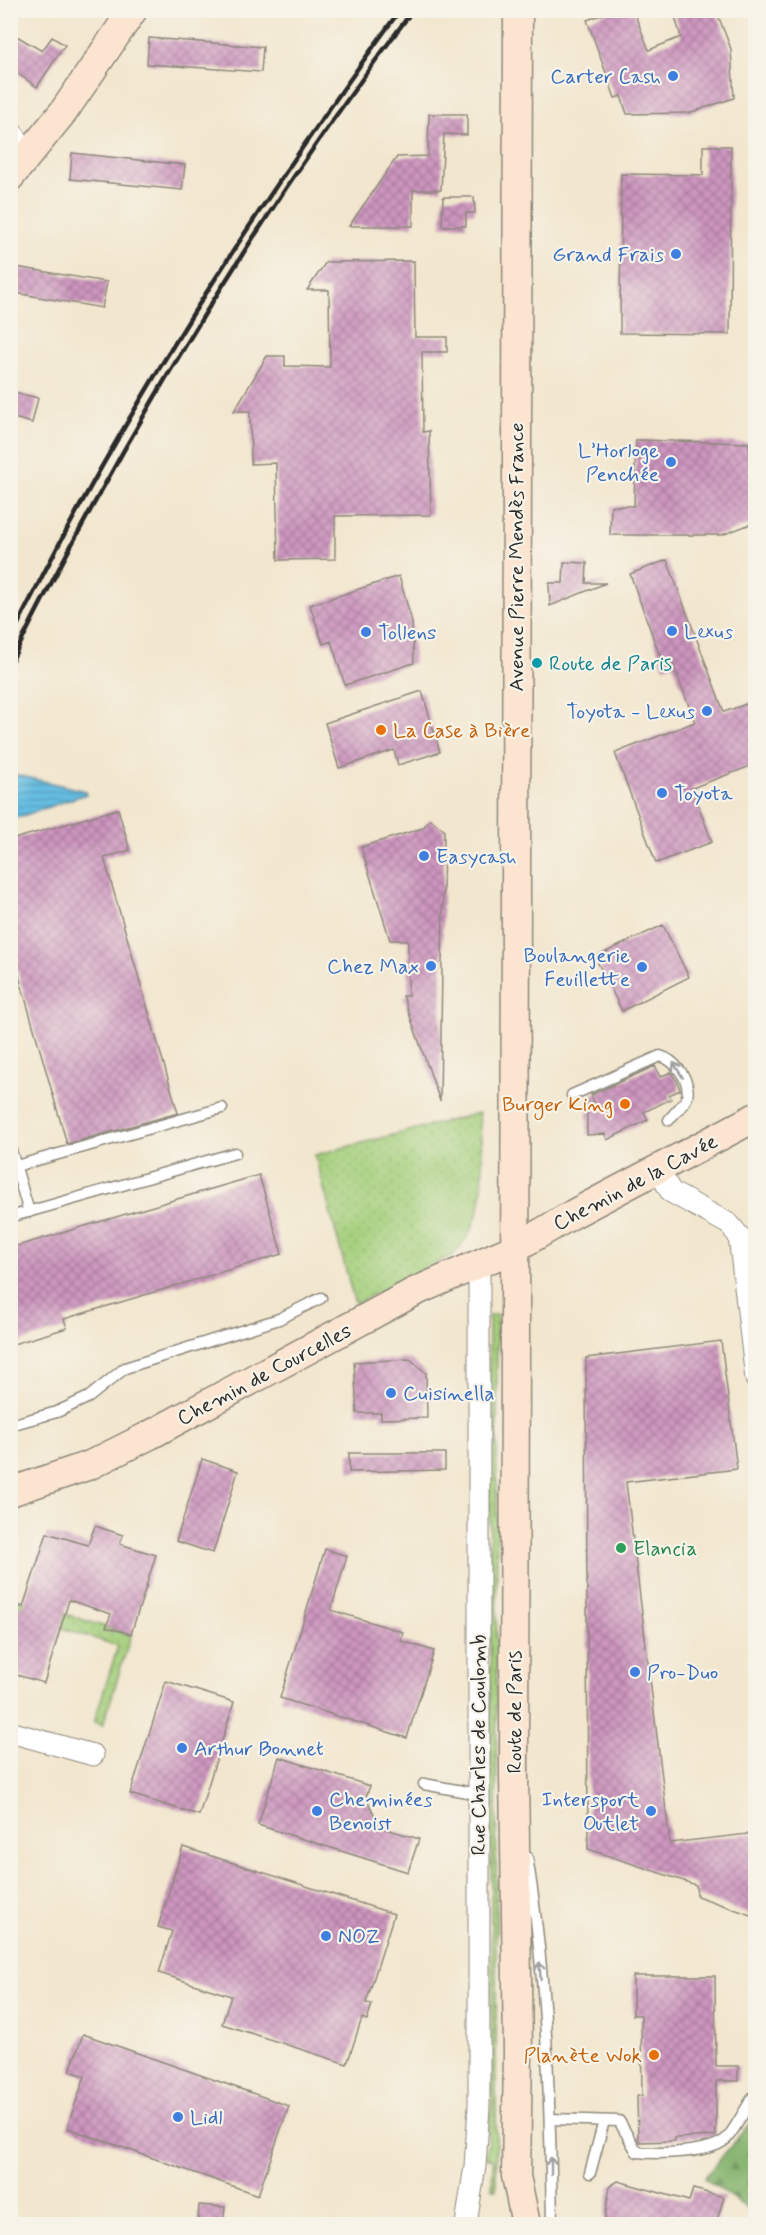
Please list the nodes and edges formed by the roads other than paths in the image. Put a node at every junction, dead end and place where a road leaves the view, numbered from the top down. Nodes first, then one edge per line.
1 (133, 10) edge
2 (518, 10) edge
3 (10, 130) edge
4 (30, 155) junction
5 (10, 177) edge
6 (572, 1095) dead end
7 (222, 1108) dead end
8 (756, 1117) edge
9 (669, 1120) dead end
10 (10, 1147) edge
11 (234, 1153) dead end
12 (16, 1167) junction
13 (658, 1169) junction
14 (29, 1212) junction
15 (10, 1217) edge
16 (515, 1248) junction
17 (479, 1264) junction
18 (321, 1298) dead end
19 (756, 1379) edge
20 (10, 1425) edge
21 (10, 1492) edge
22 (10, 1732) edge
23 (93, 1755) dead end
24 (514, 1774) junction
25 (424, 1784) dead end
26 (478, 1794) junction
27 (756, 2093) edge
28 (550, 2120) junction
29 (604, 2121) junction
30 (590, 2173) dead end
31 (516, 2176) junction
32 (466, 2224) edge
33 (506, 2224) edge
34 (525, 2224) edge
35 (552, 2224) edge

1 - 4 main road
2 - 16 main road, Avenue Pierre Mendès France
3 - 4 street
4 - 5 main road
9 -> 6 lane
7 - 12 lane
8 - 13 main road, Chemin de la Cavée
10 - 12 lane
11 - 14 lane
12 - 14 lane
13 - 16 main road, Chemin de la Cavée
13 - 19 street
14 - 15 lane
16 - 17 main road, Chemin de Courcelles
16 - 24 main road, Route de Paris
17 - 21 main road, Chemin de Courcelles
17 - 26 street, Rue Charles de Coulomb
18 - 20 lane
22 - 23 street
28 -> 24 lane
24 - 31 main road, Route de Paris
25 - 26 lane
26 - 32 street, Rue Charles de Coulomb
27 - 29 lane
28 - 29 lane
35 -> 28 lane
29 - 30 lane
31 - 33 main road, Route de Paris
31 - 34 main road, Route de Paris

